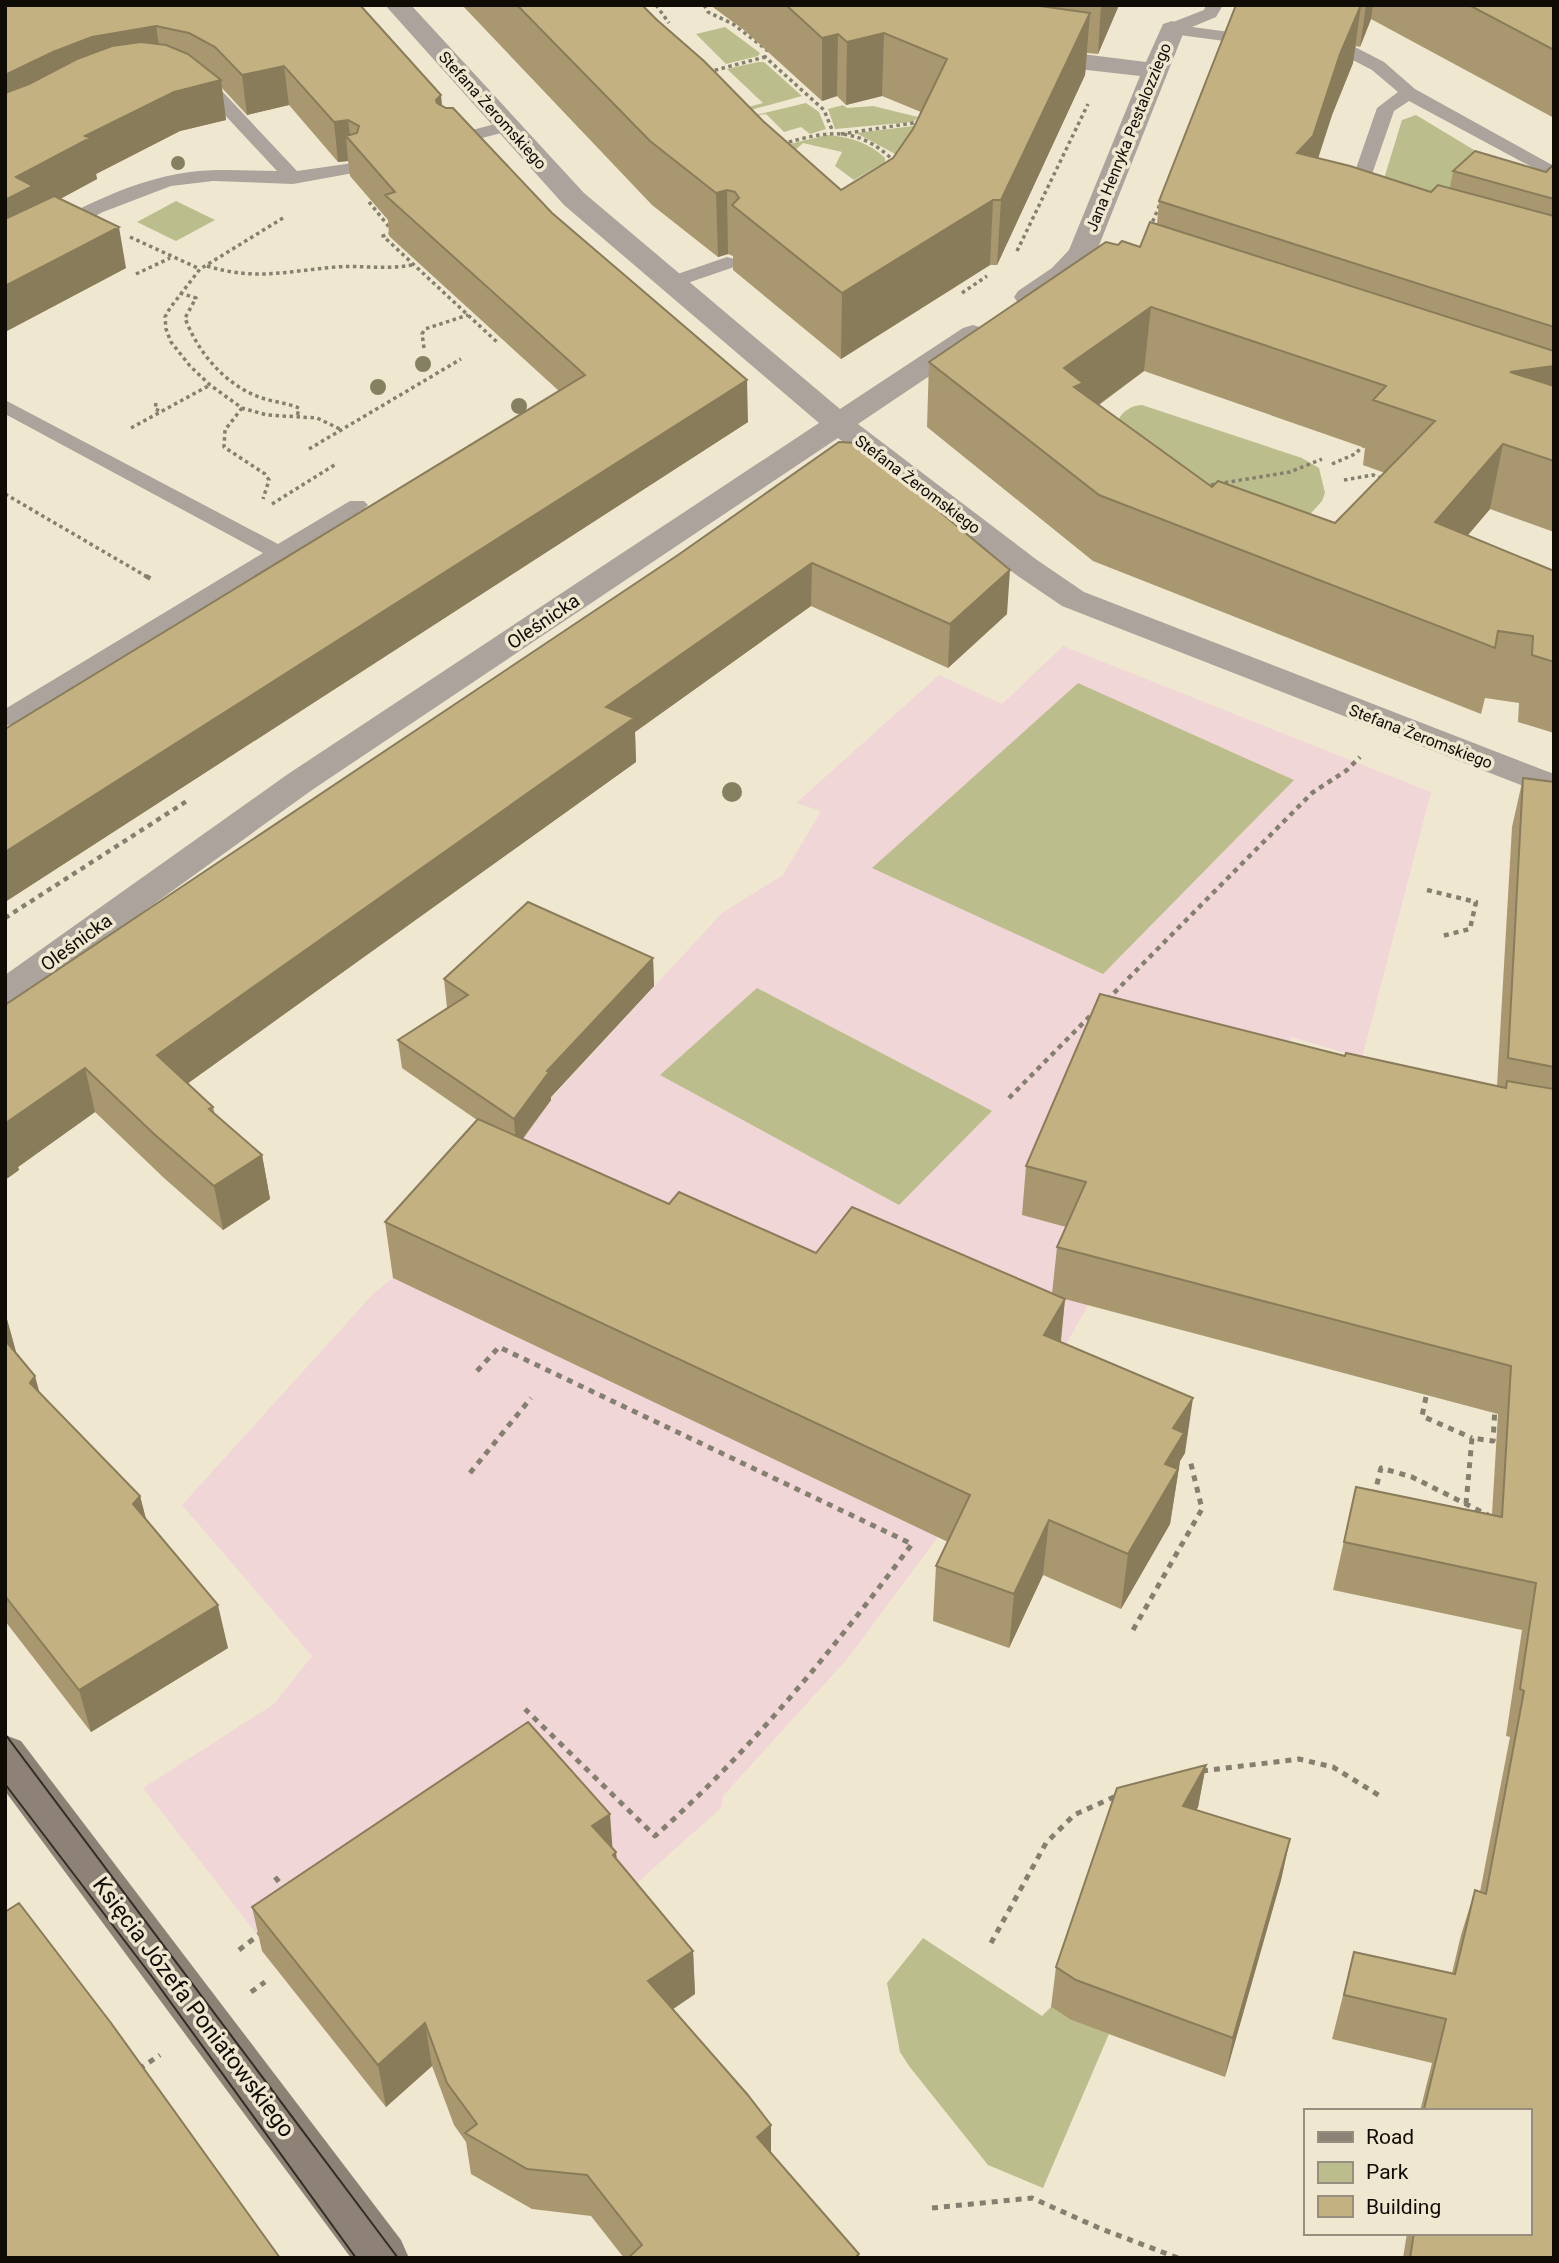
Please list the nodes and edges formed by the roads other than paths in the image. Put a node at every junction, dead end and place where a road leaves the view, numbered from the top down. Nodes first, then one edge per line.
1 (397, 5) edge
2 (1215, 5) edge
3 (1172, 29) junction
4 (1239, 38) edge
5 (1317, 48) edge
6 (1011, 52) edge
7 (1153, 71) junction
8 (180, 75) edge
9 (1409, 93) junction
10 (507, 126) junction
11 (451, 141) edge
12 (348, 169) road end
13 (1554, 174) edge
14 (293, 178) junction
15 (1365, 218) edge
16 (5, 256) edge
17 (1094, 257) joint
18 (727, 263) dead end
19 (673, 282) junction
20 (5, 406) edge
21 (839, 424) junction
22 (357, 505) dead end
23 (279, 553) junction
24 (5, 719) edge
25 (1554, 787) edge
26 (5, 993) edge
27 (5, 1755) edge
28 (383, 2258) edge

1 - 10 street, Stefana Żeromskiego
2 - 3 lane, Jana Henryka Pestalozziego
3 - 4 lane
3 - 7 street, Jana Henryka Pestalozziego
5 - 9 lane
6 - 7 street
7 - 17 street, Jana Henryka Pestalozziego
8 - 14 lane
9 - 13 lane
9 - 15 lane
10 - 11 lane
10 - 19 street, Stefana Żeromskiego
12 - 14 lane
14 - 16 lane
17 - 21 street, Oleśnicka
18 - 19 lane
19 - 21 street, Stefana Żeromskiego
20 - 23 lane
21 - 25 street, Stefana Żeromskiego
21 - 26 street, Oleśnicka
22 - 23 lane
23 - 24 lane
27 - 28 street, Księcia Józefa Poniatowskiego

